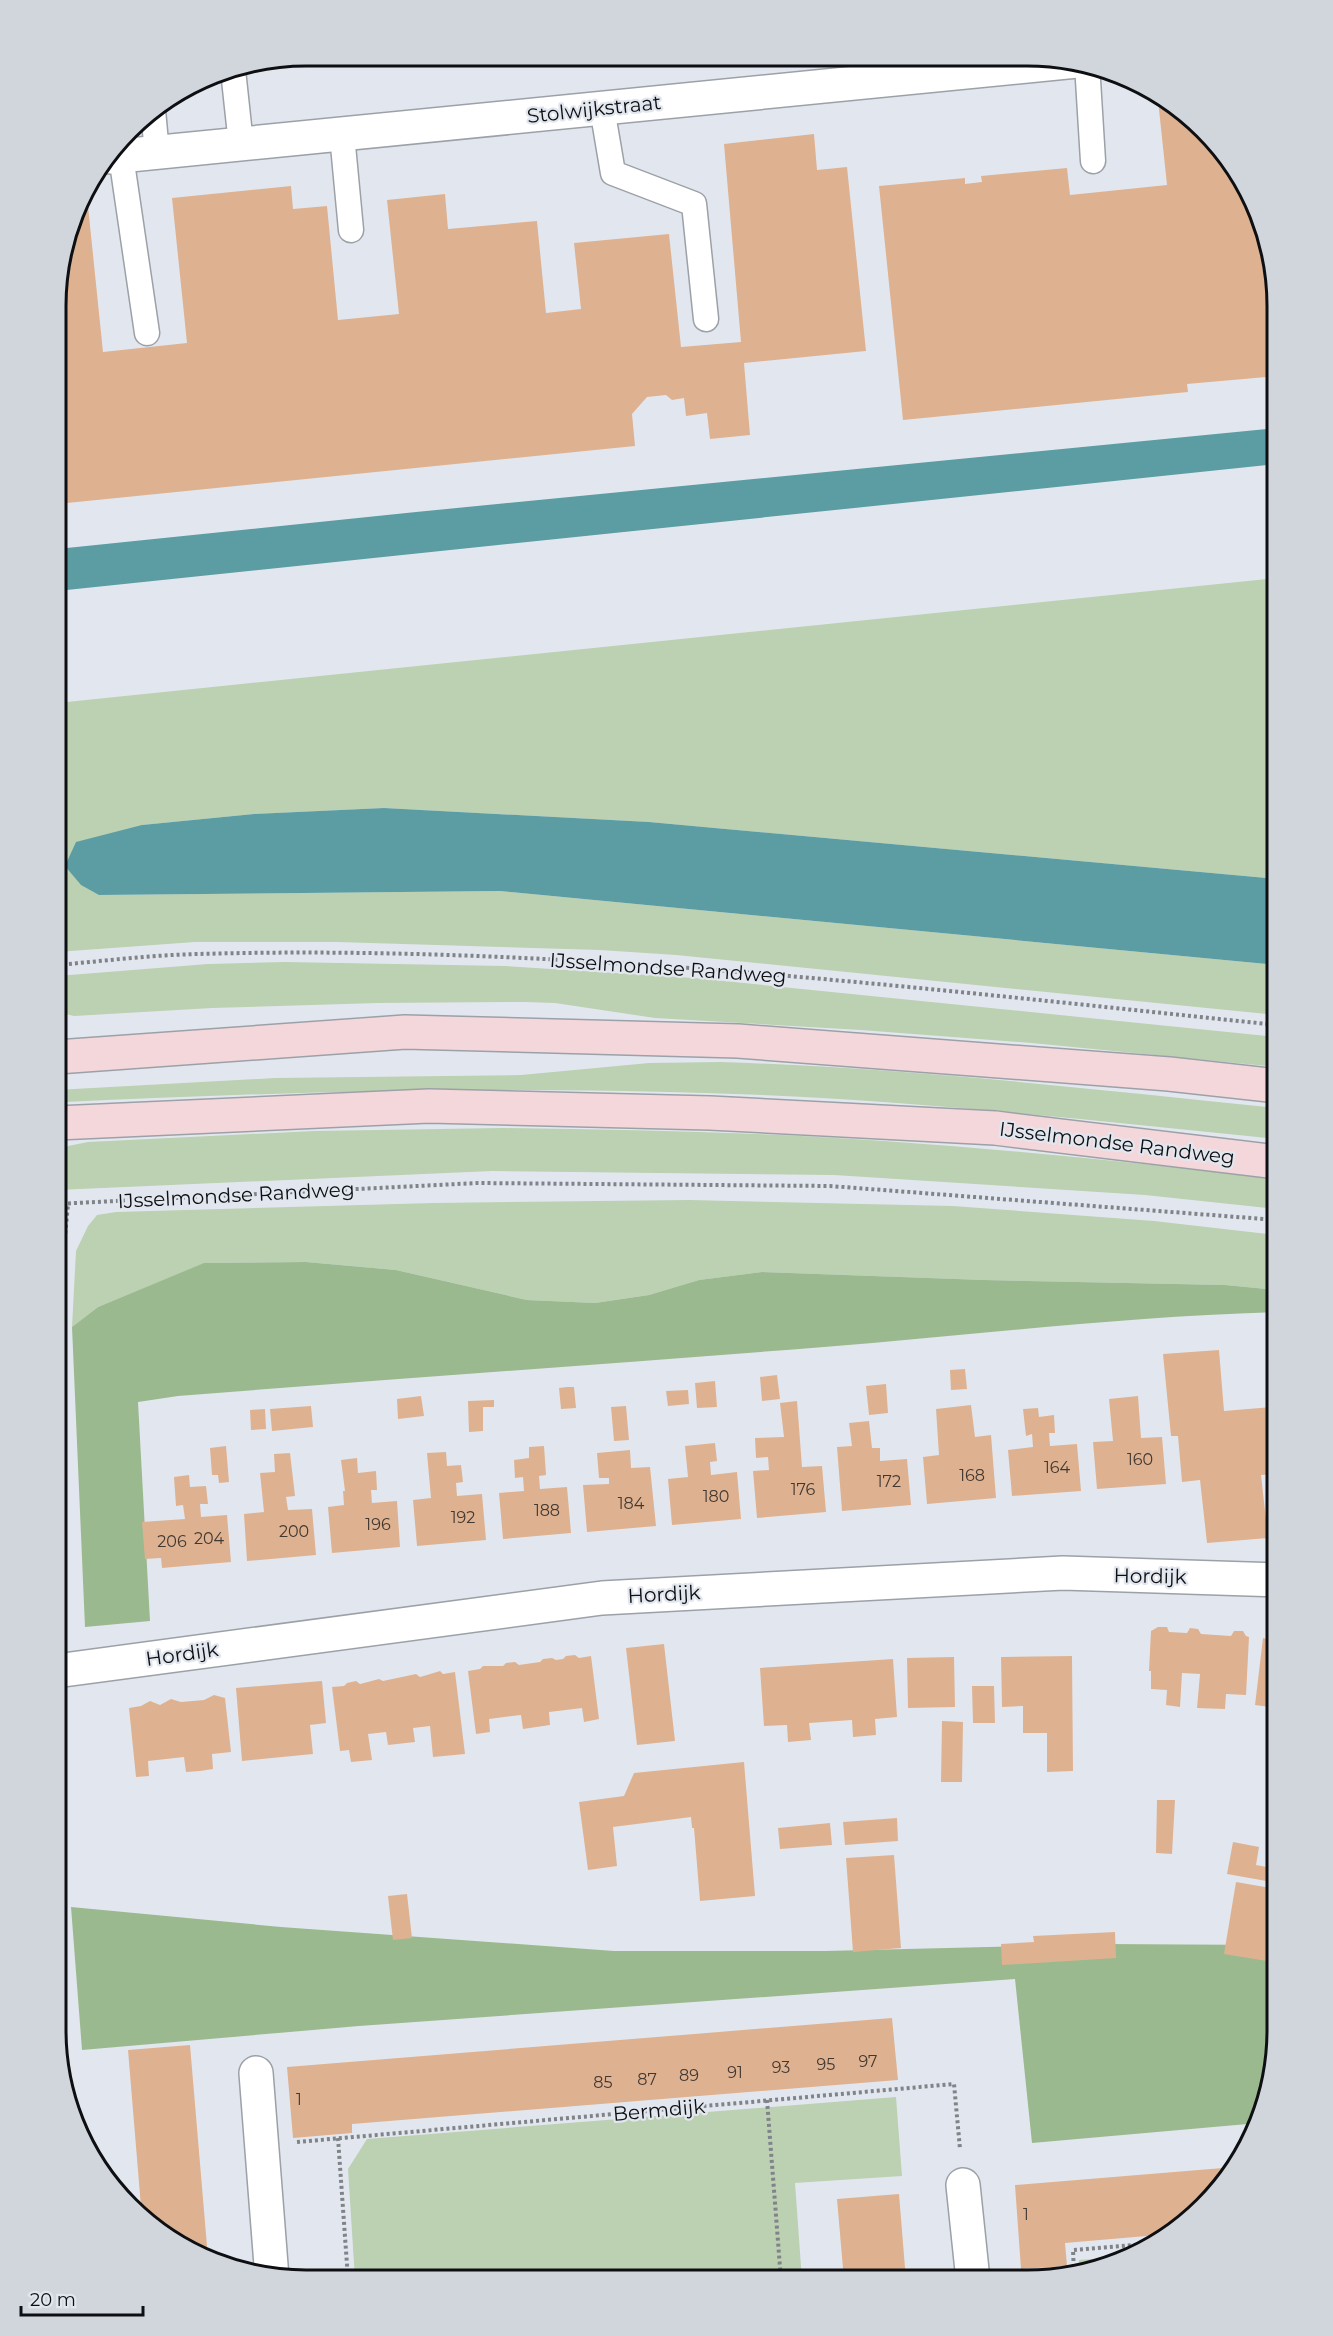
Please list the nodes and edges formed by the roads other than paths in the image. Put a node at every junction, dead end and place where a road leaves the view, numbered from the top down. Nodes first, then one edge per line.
1 (972, 66) edge
2 (1087, 74) edge
3 (234, 77) edge
4 (602, 108) junction
5 (154, 121) edge
6 (342, 135) junction
7 (241, 144) junction
8 (157, 153) junction
9 (119, 157) edge
10 (116, 159) edge
11 (1093, 161) dead end
12 (351, 230) dead end
13 (706, 320) dead end
14 (147, 333) dead end
15 (66, 1056) edge
16 (1267, 1085) edge
17 (66, 1123) edge
18 (1267, 1161) edge
19 (1267, 1580) edge
20 (66, 1670) edge
21 (256, 2073) dead end
22 (963, 2185) road end
23 (271, 2267) edge
24 (972, 2270) edge

1 - 4 street, Stolwijkstraat
2 - 11 lane
3 - 7 lane
4 - 6 street, Stolwijkstraat
4 - 13 lane
5 - 8 lane
6 - 7 street, Stolwijkstraat
6 - 12 lane
7 - 8 street, Stolwijkstraat
8 - 9 street, Stolwijkstraat
10 - 14 lane
15 - 16 main road
17 - 18 main road, IJsselmondse Randweg
19 - 20 street, Hordijk
21 - 23 street
22 - 24 street

